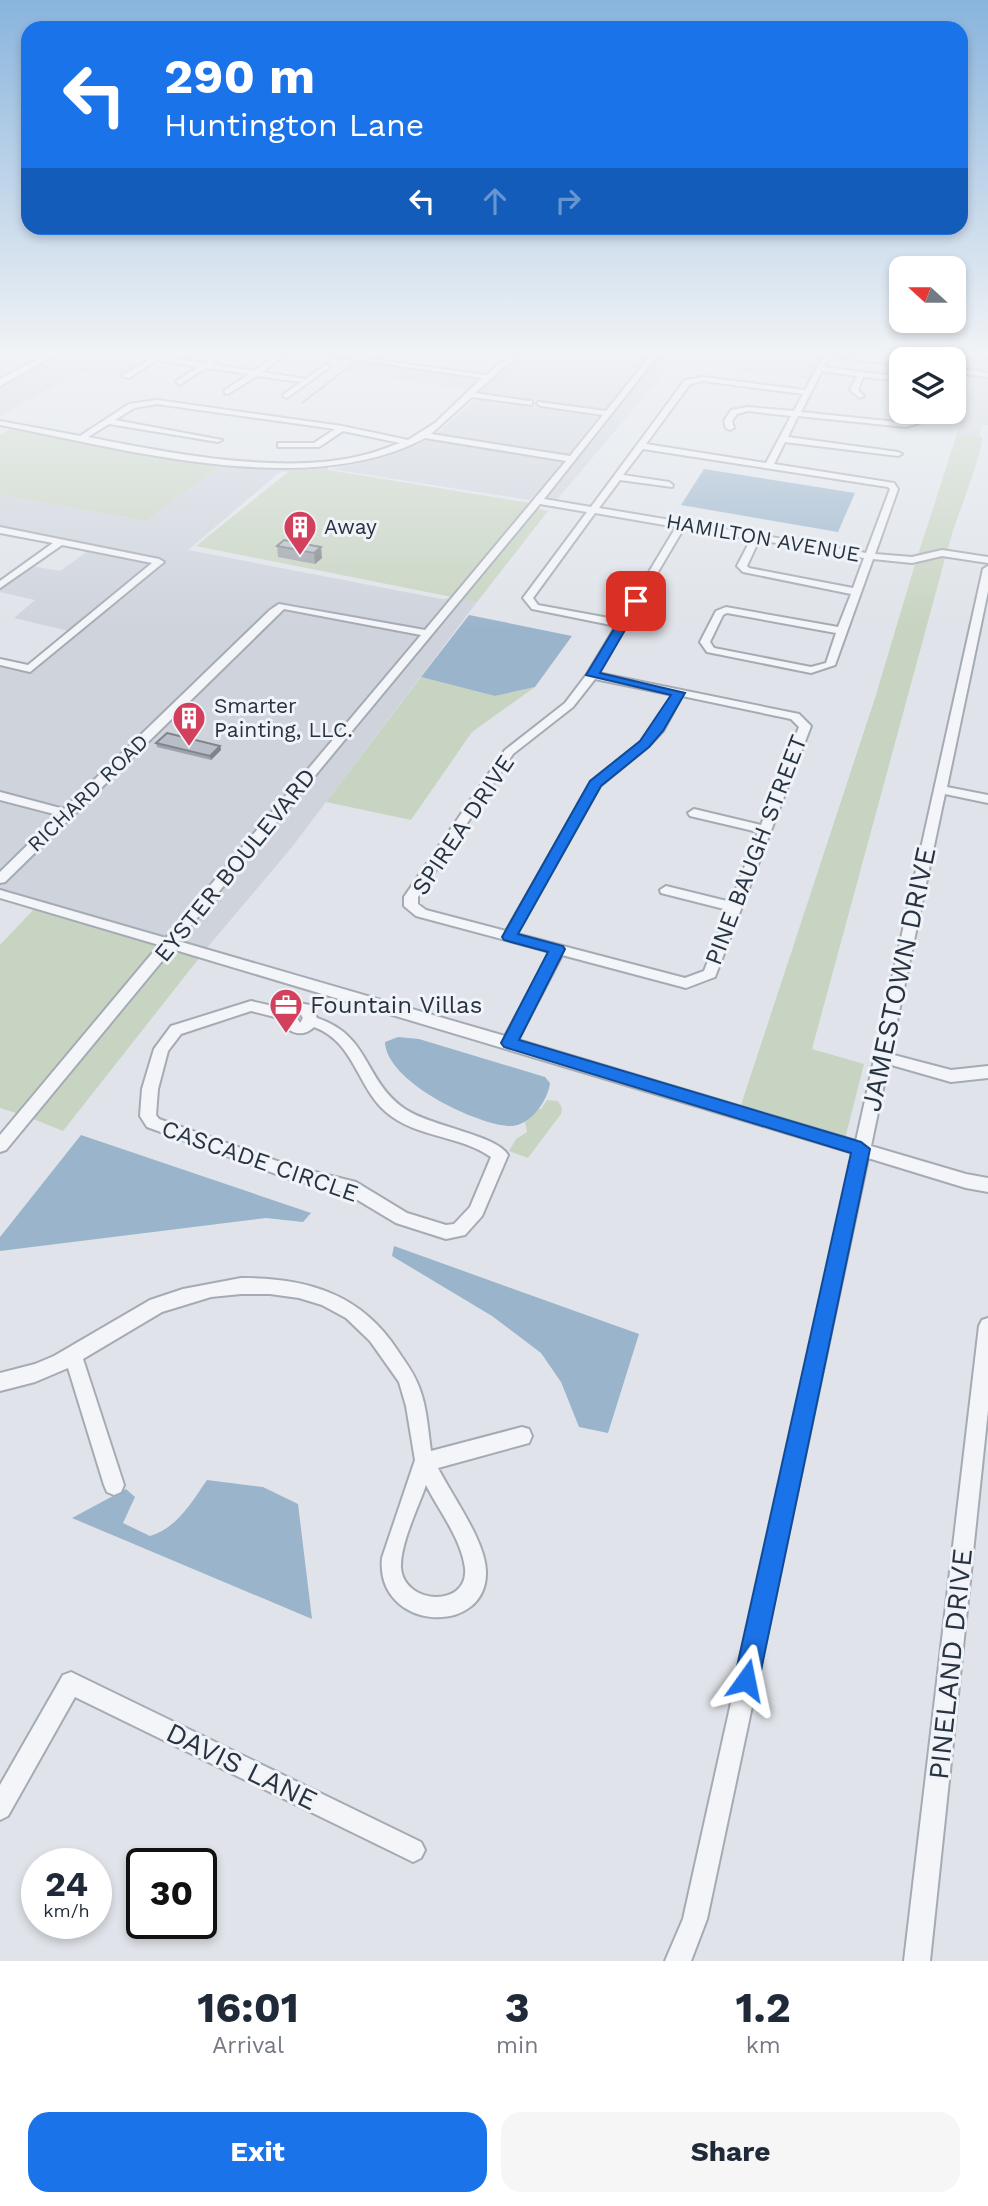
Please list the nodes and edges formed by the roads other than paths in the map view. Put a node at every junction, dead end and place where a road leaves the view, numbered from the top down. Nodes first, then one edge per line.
1 (642, 446) edge
2 (136, 447) edge
3 (398, 447) edge
4 (493, 447) edge
5 (581, 447) edge
6 (645, 447) edge
7 (779, 447) edge
8 (841, 447) edge
9 (898, 454) dead end
10 (571, 459) junction
11 (769, 465) junction
12 (619, 477) junction
13 (669, 485) dead end
14 (538, 501) junction
15 (594, 510) junction
16 (682, 524) junction
17 (0, 530) edge
18 (756, 537) junction
19 (61, 542) junction
20 (869, 556) junction
21 (988, 560) edge
22 (988, 569) edge
23 (0, 585) edge
24 (856, 592) junction
25 (623, 624) junction
26 (842, 631) junction
27 (426, 633) junction
28 (0, 662) edge
29 (592, 675) junction
30 (679, 693) junction
31 (940, 789) junction
32 (0, 796) edge
33 (988, 799) edge
34 (694, 813) dead end
35 (67, 814) junction
36 (766, 830) junction
37 (0, 879) edge
38 (666, 890) dead end
39 (0, 894) edge
40 (735, 907) junction
41 (509, 937) junction
42 (169, 944) junction
43 (558, 949) junction
44 (699, 981) joint
45 (321, 988) junction
46 (302, 1015) junction
47 (509, 1043) junction
48 (882, 1057) junction
49 (988, 1072) edge
50 (0, 1146) edge
51 (861, 1149) junction
52 (988, 1185) edge
53 (988, 1326) edge
54 (73, 1356) junction
55 (0, 1382) edge
56 (522, 1436) dead end
57 (424, 1462) junction
58 (114, 1485) dead end
59 (0, 1808) edge
60 (412, 1850) dead end
61 (678, 1961) edge
62 (916, 1961) edge

1 - 12 street
2 - 3 street
4 - 10 street
5 - 10 street, EYSTER BOULEVARD
6 - 11 street
7 - 11 street
8 - 9 street
10 - 14 street, EYSTER BOULEVARD
11 - 20 street
12 - 13 street
12 - 15 street
14 - 15 street, HAMILTON AVENUE
14 - 27 street, EYSTER BOULEVARD
15 - 16 street, HAMILTON AVENUE
15 - 25 street
16 - 18 street, HAMILTON AVENUE
16 - 25 street, SPIREA DRIVE
17 - 19 street
18 - 20 street, HAMILTON AVENUE
18 - 24 street
19 - 23 street
19 - 28 street
20 - 21 street, HAMILTON AVENUE
20 - 24 street
22 - 31 street, JAMESTOWN DRIVE
24 - 26 street
25 - 29 street, SPIREA DRIVE
26 - 26 street
27 - 35 street, RICHARD ROAD
27 - 42 street, EYSTER BOULEVARD
29 - 30 street, PINE BAUGH STREET
29 - 41 street, SPIREA DRIVE
30 - 36 street, PINE BAUGH STREET
30 - 41 street
31 - 33 street
31 - 48 street, JAMESTOWN DRIVE
32 - 35 street
34 - 36 street
35 - 37 street, RICHARD ROAD
36 - 40 street, PINE BAUGH STREET
38 - 40 street
39 - 42 street
40 - 44 street, PINE BAUGH STREET
41 - 43 street, SPIREA DRIVE
42 - 45 street
42 - 50 street, EYSTER BOULEVARD
43 - 44 street, SPIREA DRIVE
43 - 47 street
45 - 46 street
45 - 47 street
46 - 46 street, CASCADE CIRCLE
47 - 51 street
48 - 49 street
48 - 51 street, JAMESTOWN DRIVE
51 - 52 street
51 - 61 street, JAMESTOWN DRIVE
53 - 62 street, PINELAND DRIVE
54 - 55 street
54 - 57 street
54 - 58 street
56 - 57 street
57 - 57 street
59 - 60 street, DAVIS LANE

